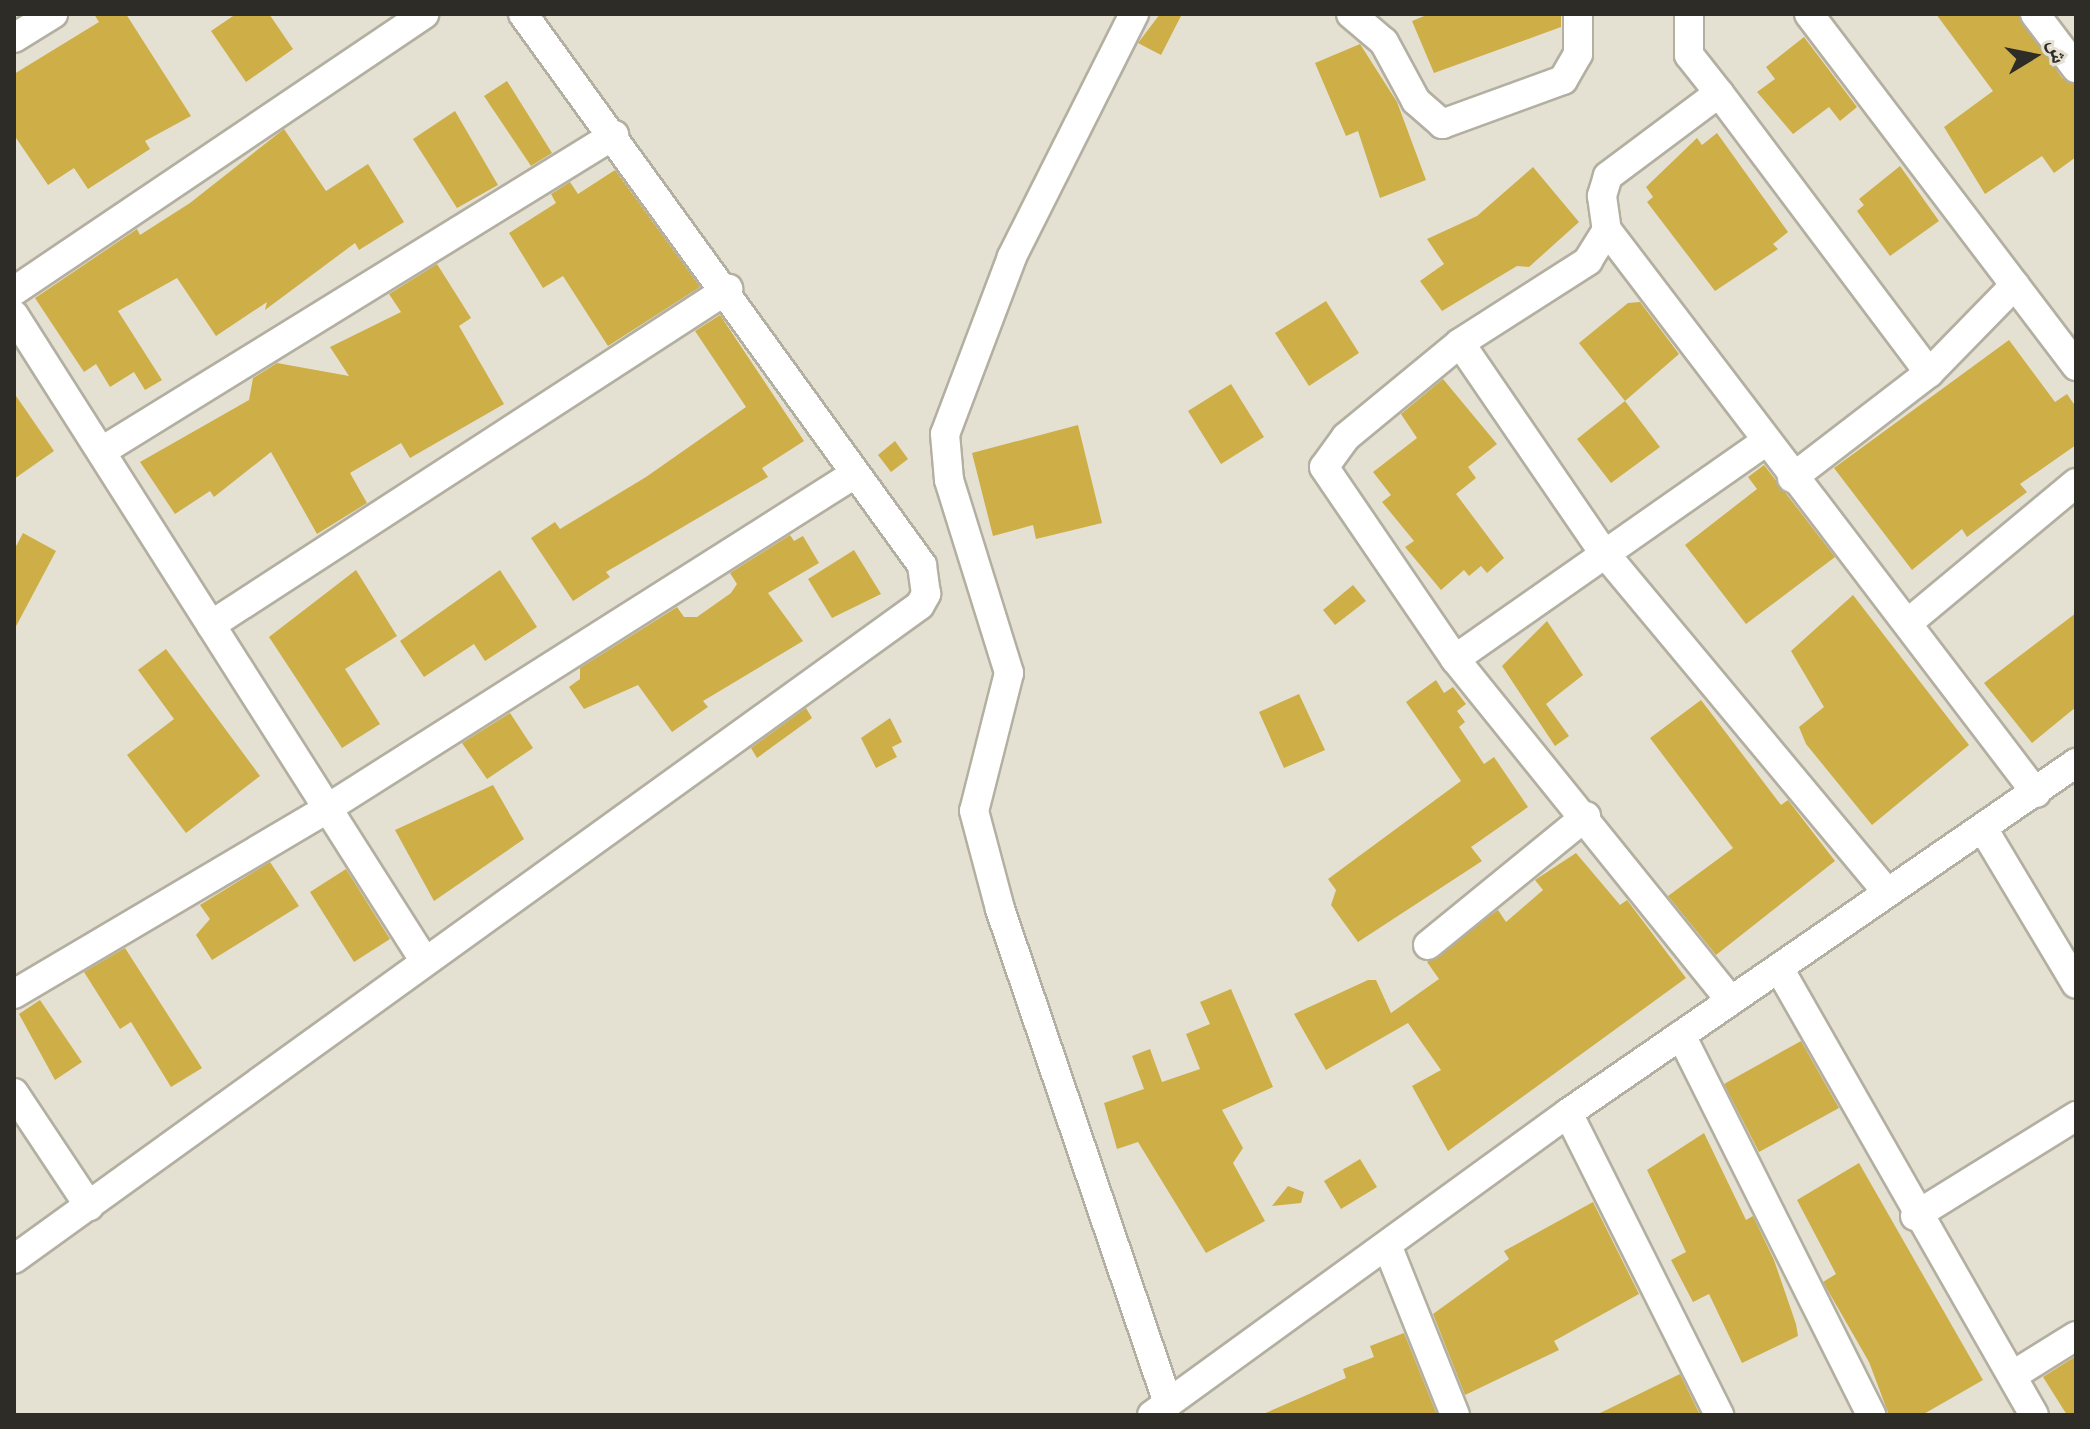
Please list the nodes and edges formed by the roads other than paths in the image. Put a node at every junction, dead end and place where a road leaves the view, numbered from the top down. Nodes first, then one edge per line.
1 (53, 14) edge
2 (424, 14) edge
3 (523, 14) edge
4 (1134, 14) edge
5 (1351, 14) edge
6 (1578, 14) edge
7 (1689, 14) edge
8 (1809, 14) edge
9 (2035, 14) edge
10 (14, 38) edge
11 (2076, 68) edge
12 (1719, 93) junction
13 (614, 135) junction
14 (1607, 230) junction
15 (2015, 285) junction
16 (728, 289) junction
17 (14, 291) edge
18 (14, 315) edge
19 (1460, 343) junction
20 (2076, 366) edge
21 (1929, 373) junction
22 (1764, 443) junction
23 (102, 451) junction
24 (853, 475) junction
25 (1792, 478) junction
26 (2076, 483) edge
27 (1602, 550) junction
28 (1909, 622) junction
29 (211, 625) junction
30 (1455, 659) junction
31 (2076, 763) edge
32 (2036, 793) junction
33 (328, 808) junction
34 (1586, 816) junction
35 (1984, 830) junction
36 (1886, 891) junction
37 (1428, 945) dead end
38 (424, 960) junction
39 (1780, 970) junction
40 (2076, 984) edge
41 (14, 994) edge
42 (1731, 1001) junction
43 (1681, 1035) junction
44 (14, 1093) edge
45 (1568, 1113) junction
46 (2076, 1116) edge
47 (89, 1206) junction
48 (1915, 1216) junction
49 (1387, 1245) junction
50 (14, 1259) edge
51 (2076, 1336) edge
52 (2015, 1374) junction
53 (1170, 1408) edge
54 (1455, 1415) edge
55 (1719, 1415) edge
56 (1871, 1415) edge
57 (2034, 1415) edge

1 - 10 street
2 - 17 street
3 - 13 street
4 - 53 street
5 - 6 street
7 - 12 street
8 - 15 street
9 - 11 street
12 - 14 street
12 - 21 street
13 - 16 street
13 - 23 street
14 - 19 street
14 - 22 street
15 - 20 street
15 - 21 street
16 - 24 street
16 - 29 street
18 - 23 street
19 - 27 street
19 - 30 street
21 - 25 street
22 - 25 street
22 - 27 street
23 - 29 street
24 - 33 street
24 - 38 street
25 - 28 street
26 - 28 street
27 - 30 street
27 - 36 street
28 - 32 street
29 - 33 street
30 - 34 street
31 - 32 street
32 - 35 street
33 - 38 street
33 - 41 street
34 - 37 street
34 - 42 street
35 - 36 street
35 - 40 street
36 - 39 street
38 - 47 street
39 - 42 street
39 - 48 street
42 - 43 street
43 - 45 street
43 - 56 street
44 - 47 street
45 - 49 street
45 - 55 street
46 - 48 street
47 - 50 street
48 - 52 street
49 - 53 street
49 - 54 street
51 - 52 street
52 - 57 street

